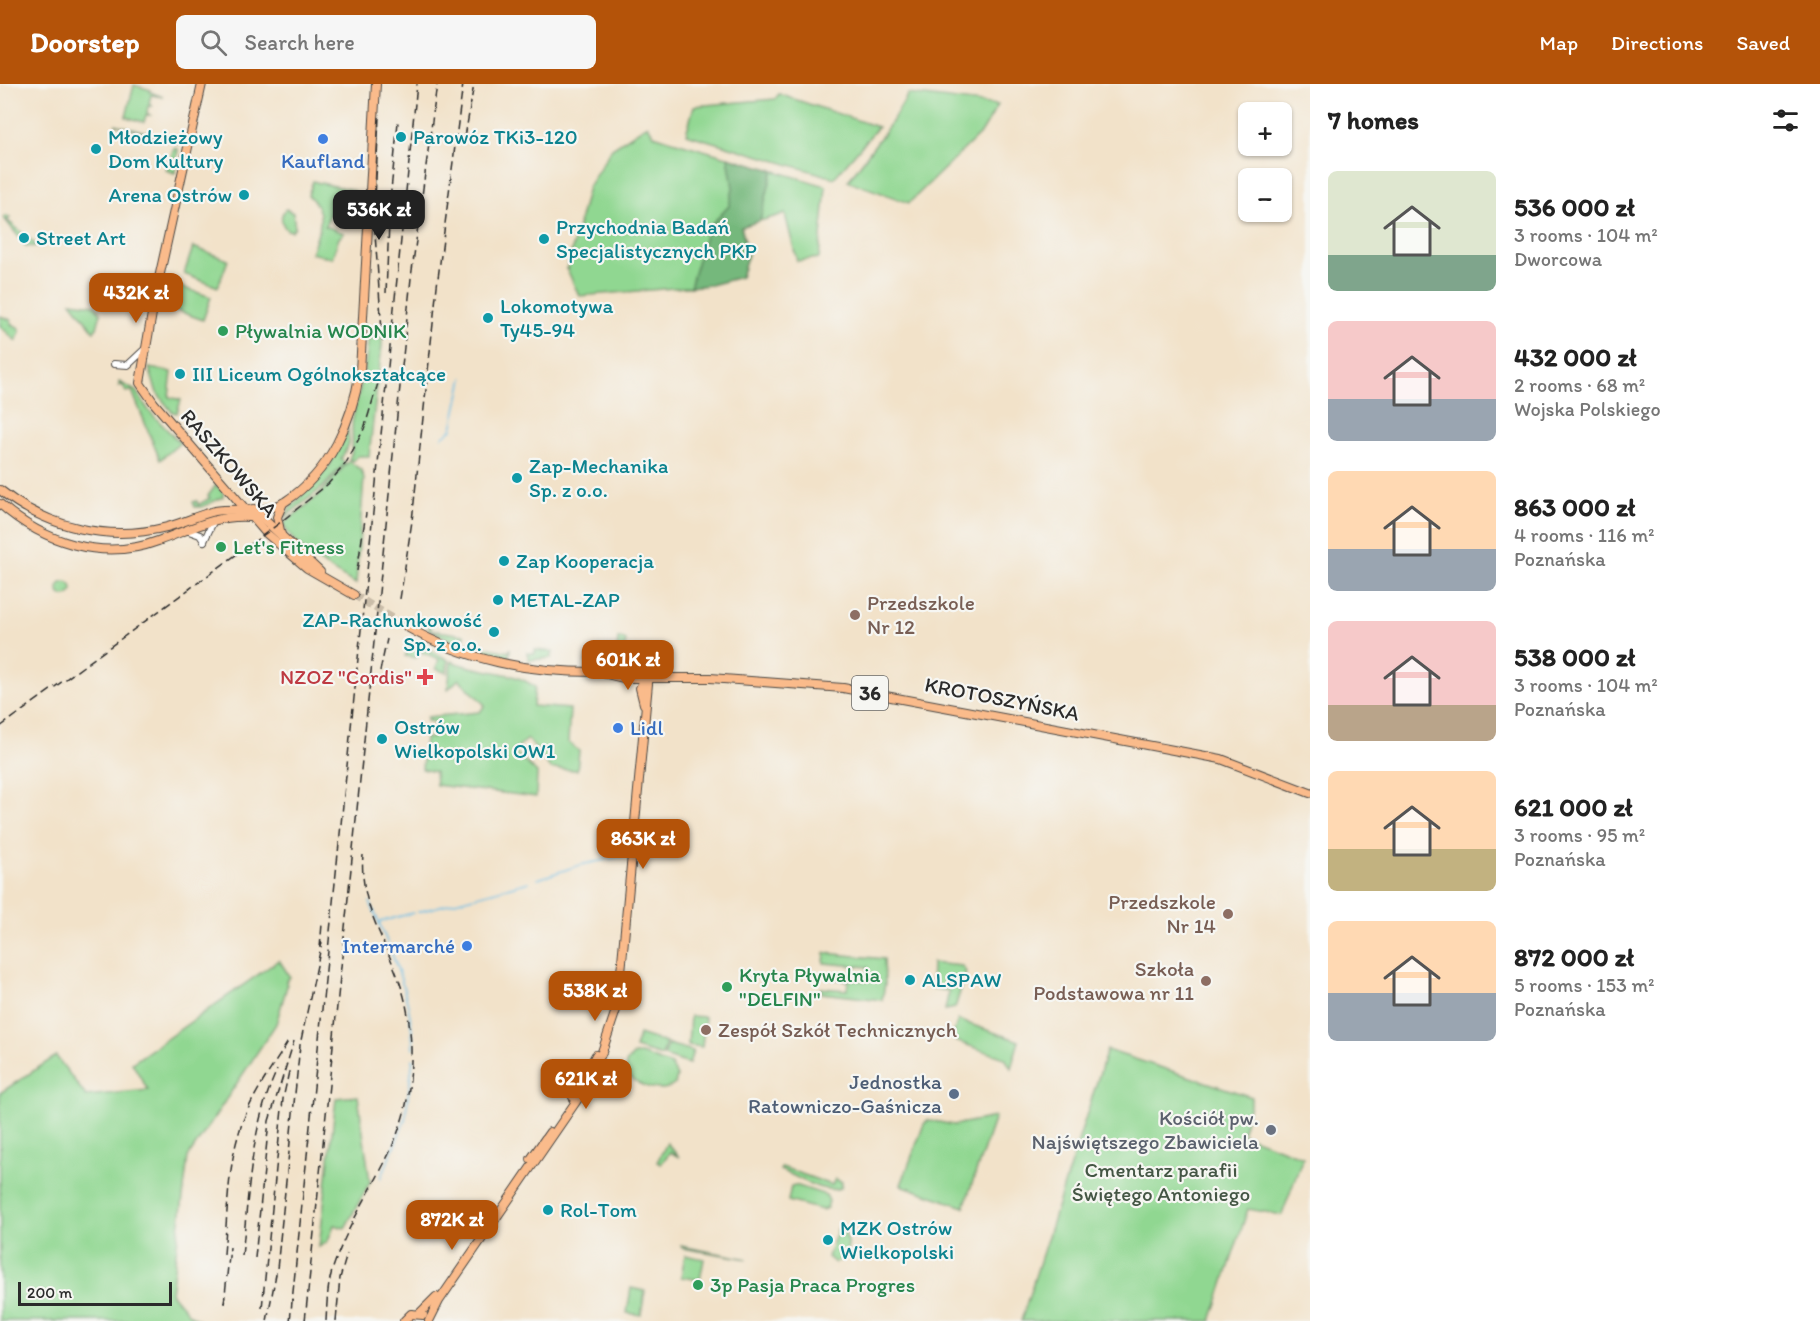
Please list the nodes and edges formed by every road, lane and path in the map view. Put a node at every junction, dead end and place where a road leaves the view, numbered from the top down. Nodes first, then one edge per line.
1 (202, 84) edge
2 (375, 84) edge
3 (144, 350) junction
4 (114, 364) dead end
5 (0, 490) edge
6 (230, 492) junction
7 (284, 503) junction
8 (0, 504) edge
9 (243, 510) junction
10 (252, 513) junction
11 (213, 516) junction
12 (234, 516) junction
13 (186, 530) junction
14 (284, 540) junction
15 (328, 579) junction
16 (354, 595) tunnel mouth
17 (407, 627) tunnel mouth
18 (647, 676) junction
19 (1310, 793) edge
20 (618, 992) junction
21 (420, 1313) junction
22 (404, 1321) edge
23 (429, 1321) edge

1 - 3 main road
2 - 7 main road
3 - 4 street
3 - 6 main road, RASZKOWSKA
5 - 11 main road
6 - 9 main road, RASZKOWSKA
6 - 11 main road
7 - 10 main road
7 - 14 main road
8 - 13 main road
9 - 10 main road
9 - 11 main road
9 - 12 main road
10 - 12 main road
10 - 14 main road, RASZKOWSKA
10 - 15 main road, RASZKOWSKA
11 - 12 main road
11 - 13 main road
11 - 13 street
14 - 15 main road, RASZKOWSKA
15 - 16 main road, RASZKOWSKA
17 - 18 main road, KROTOSZYŃSKA
18 - 19 main road, KROTOSZYŃSKA / 36
18 - 20 main road
20 - 21 main road
20 - 23 main road
21 - 22 main road
21 - 23 main road

